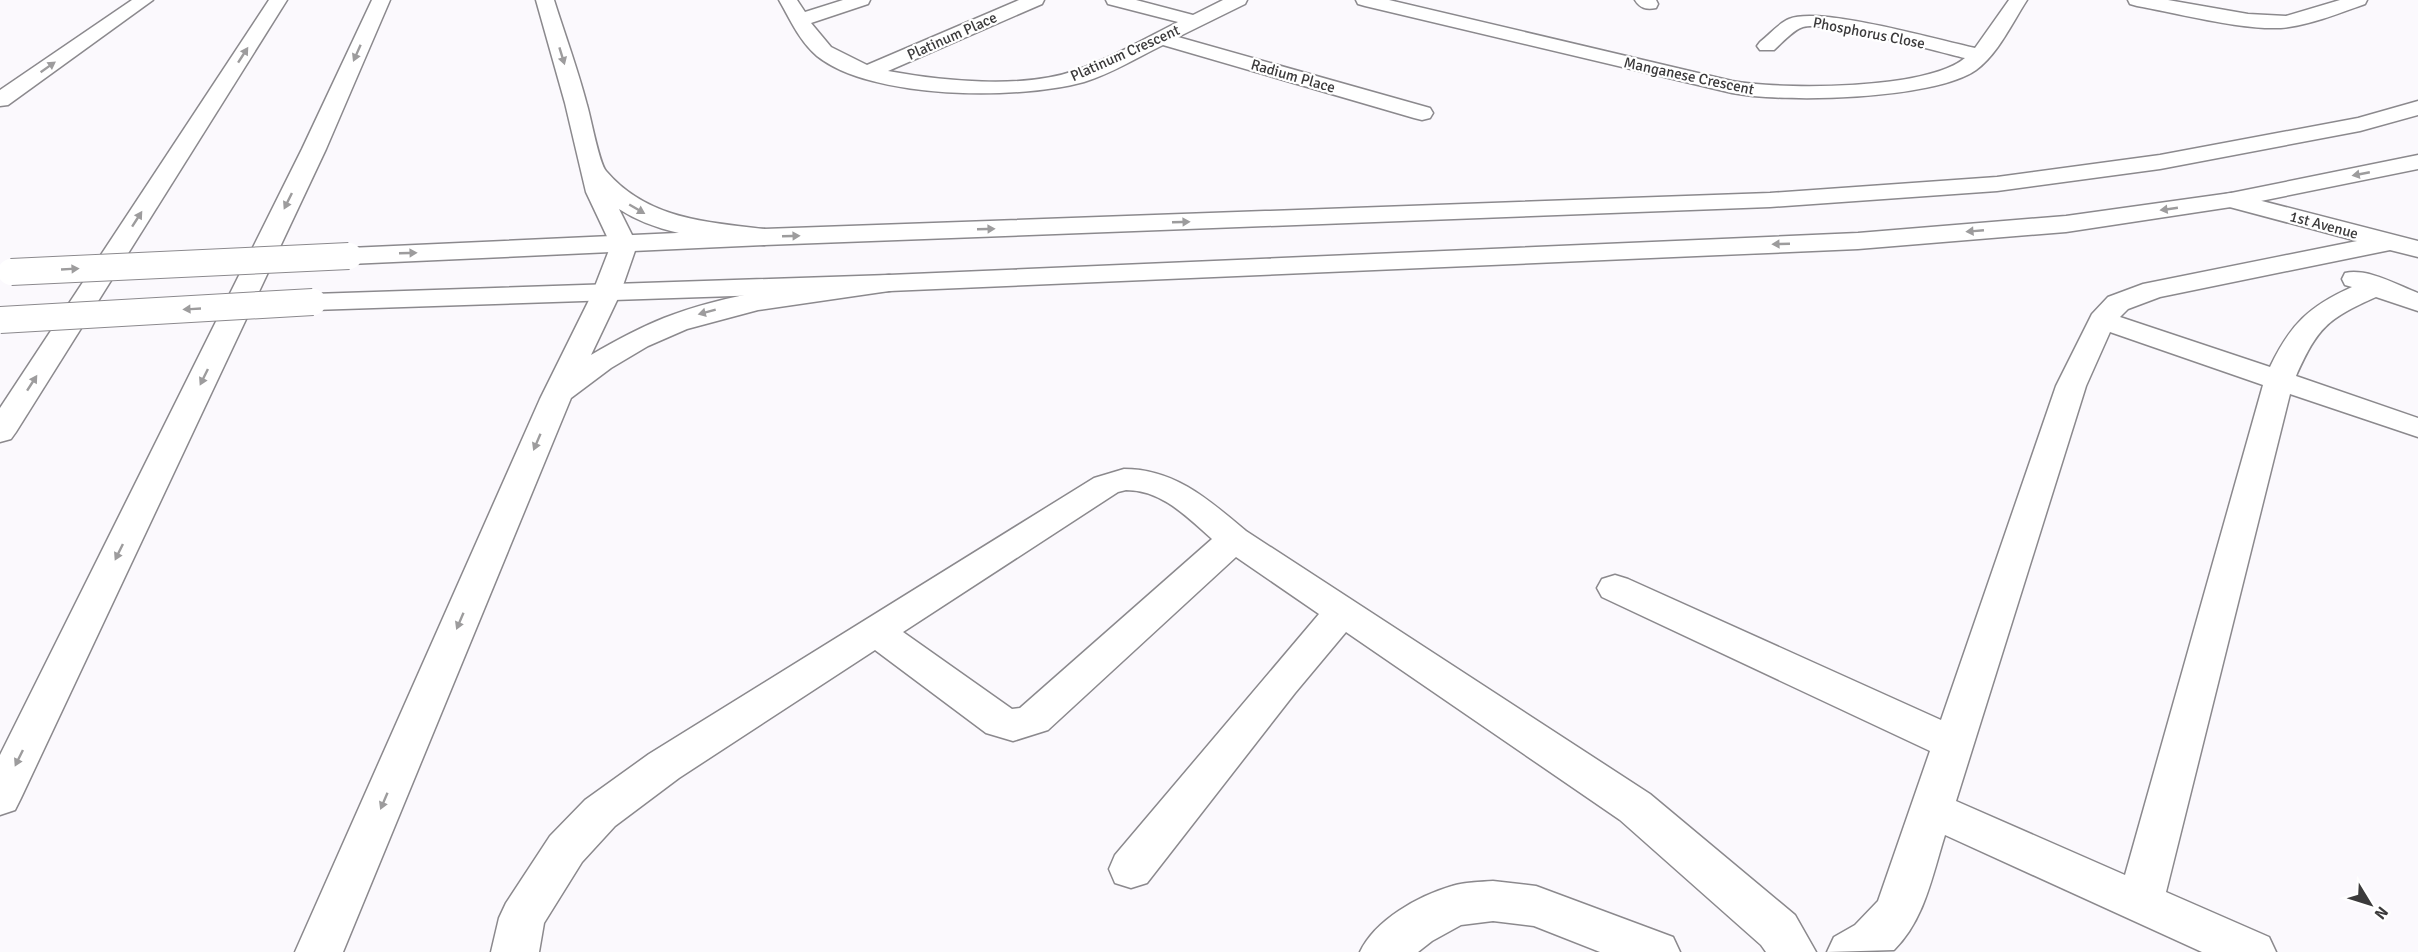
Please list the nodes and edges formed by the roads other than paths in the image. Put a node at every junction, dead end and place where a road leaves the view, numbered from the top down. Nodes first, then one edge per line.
1 (144, 0) edge
2 (278, 0) edge
3 (381, 0) edge
4 (545, 0) edge
5 (788, 0) edge
6 (861, 0) edge
7 (1035, 0) edge
8 (1115, 0) edge
9 (1238, 0) edge
10 (1365, 0) edge
11 (2018, 0) edge
12 (2137, 0) edge
13 (2358, 0) edge
14 (1454, 6) dead end
15 (1436, 16) junction
16 (801, 20) junction
17 (1194, 21) junction
18 (1163, 39) junction
19 (1767, 46) dead end
20 (1979, 55) junction
21 (869, 72) junction
22 (0, 100) edge
23 (2418, 108) edge
24 (1422, 113) dead end
25 (2418, 162) edge
26 (593, 171) junction
27 (2231, 200) junction
28 (764, 237) junction
29 (624, 245) junction
30 (2403, 246) edge
31 (2316, 258) junction
32 (6, 272) edge
33 (889, 283) junction
34 (2374, 287) junction
35 (606, 294) junction
36 (2418, 303) edge
37 (0, 320) edge
38 (2102, 320) junction
39 (2279, 380) junction
40 (555, 399) junction
41 (2418, 428) edge
42 (0, 432) edge
43 (1234, 539) junction
44 (1615, 588) dead end
45 (1342, 612) junction
46 (877, 632) junction
47 (1954, 744) junction
48 (0, 798) edge
49 (1932, 810) junction
50 (1131, 869) dead end
51 (2141, 901) junction
52 (1878, 945) edge
53 (1641, 949) edge
54 (319, 952) edge
55 (515, 952) edge
56 (1384, 952) edge
57 (1792, 952) edge
58 (2252, 952) edge

22 -> 1 main road
42 -> 2 main road
3 -> 48 main road
4 -> 26 main road
5 - 16 main road, Platinum Crescent
6 - 16 main road
7 - 21 main road, Platinum Place
8 - 17 main road
9 - 17 main road, Platinum Crescent
10 - 15 main road, Manganese Crescent
11 - 20 main road, Manganese Crescent
12 - 13 main road
14 - 15 main road
15 - 20 main road, Manganese Crescent
16 - 21 main road, Platinum Crescent
17 - 18 main road, Platinum Crescent
18 - 21 main road, Platinum Crescent
18 - 24 main road, Radium Place
19 - 20 main road, Phosphorus Close
28 -> 23 main road
25 -> 27 main road
26 -> 28 main road
26 - 29 main road
27 - 30 main road, 1st Avenue
27 -> 33 main road
28 - 29 main road
32 -> 29 main road, bridge
29 - 35 main road
30 - 31 main road
31 - 34 main road
31 - 38 main road
33 - 35 main road
33 -> 40 main road
34 - 36 main road
34 - 39 main road
35 -> 37 main road, bridge
35 - 40 main road
38 - 39 main road
38 - 47 main road
39 - 41 main road
39 - 51 main road
40 -> 54 main road
43 - 45 main road
43 - 46 main road
43 - 46 main road
44 - 47 main road
45 - 50 main road
45 - 57 main road
46 - 55 main road
47 - 49 main road
49 - 51 main road
49 - 52 main road
51 - 58 main road
53 - 56 main road

